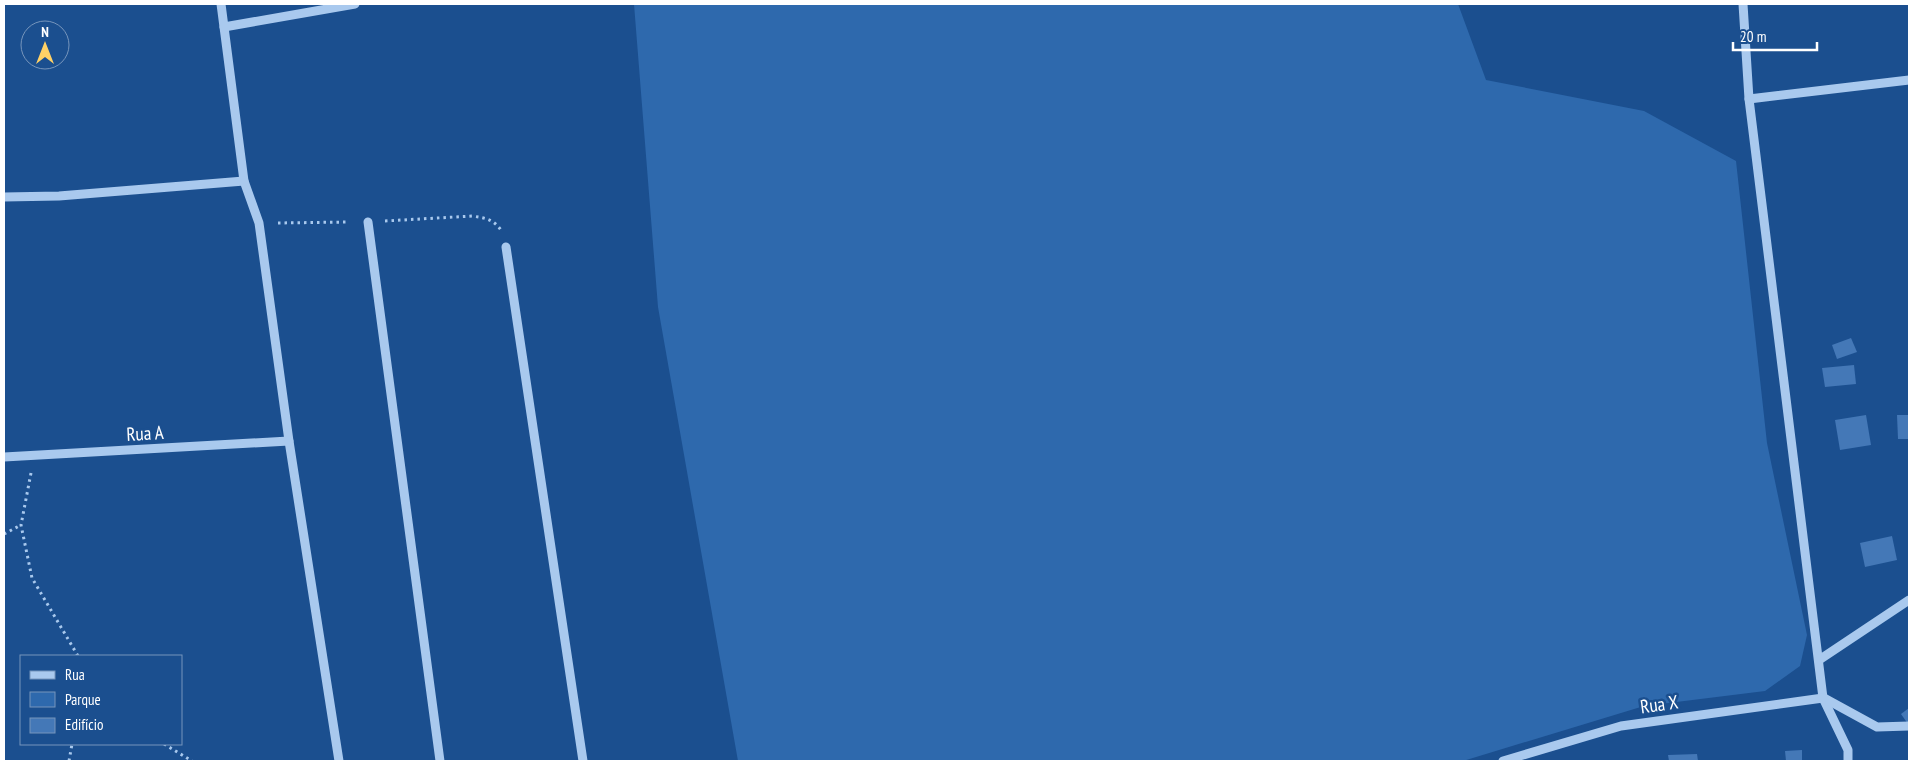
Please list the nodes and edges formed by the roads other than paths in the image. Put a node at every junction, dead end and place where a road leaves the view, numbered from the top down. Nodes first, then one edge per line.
1 (221, 4) edge
2 (355, 4) edge
3 (1743, 4) edge
4 (224, 27) junction
5 (1909, 80) edge
6 (1749, 99) junction
7 (244, 180) junction
8 (4, 197) edge
9 (368, 222) road end
10 (506, 247) road end
11 (288, 441) junction
12 (4, 457) edge
13 (1909, 600) edge
14 (1819, 660) junction
15 (1823, 698) junction
16 (1909, 726) edge
17 (339, 761) edge
18 (440, 761) edge
19 (584, 761) edge
20 (1503, 761) edge
21 (1848, 761) edge

1 - 4 street
2 - 4 street
3 - 6 street
4 - 7 street
5 - 6 street
6 - 14 street
7 - 8 street
7 - 11 street
9 - 18 street
10 - 19 street
11 - 12 street, Rua A
11 - 17 street
13 - 14 street
14 - 15 street
15 - 16 street
15 - 20 street, Rua X
15 - 21 street

